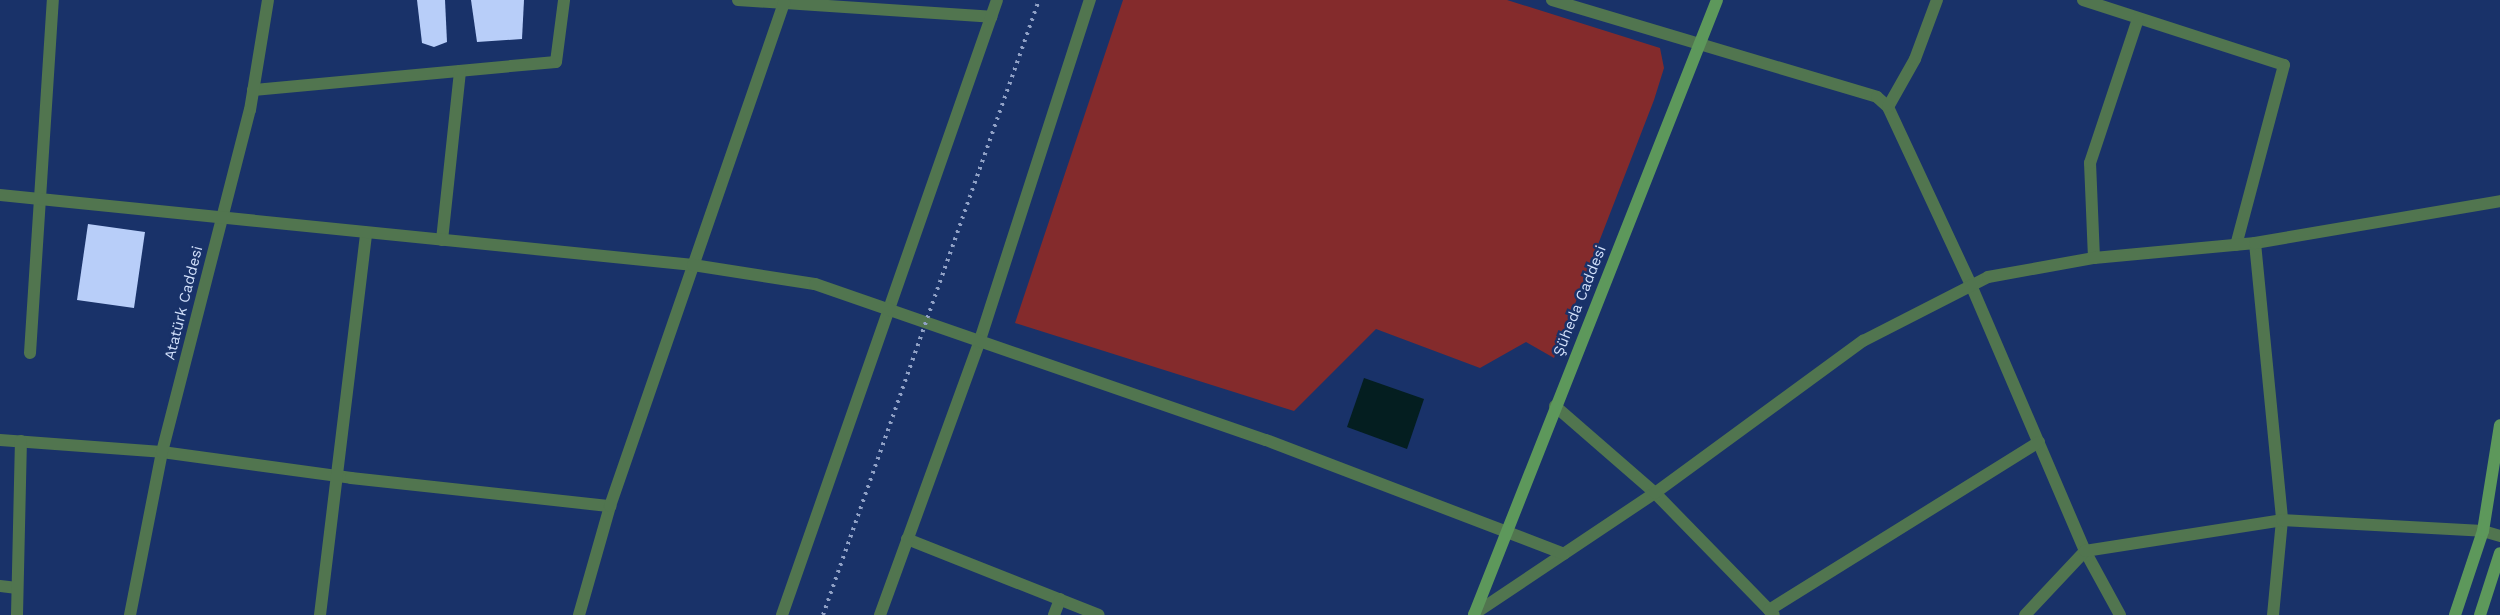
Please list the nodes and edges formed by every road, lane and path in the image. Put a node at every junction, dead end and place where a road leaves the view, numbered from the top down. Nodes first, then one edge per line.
1 (53, 0) edge
2 (268, 0) edge
3 (564, 0) edge
4 (738, 0) edge
5 (997, 0) edge
6 (1090, 0) edge
7 (1552, 0) edge
8 (1717, 0) edge
9 (1937, 0) edge
10 (2083, 0) edge
11 (784, 1) edge
12 (991, 17) junction
13 (2138, 19) junction
14 (1700, 44) junction
15 (460, 71) junction
16 (253, 90) junction
17 (1888, 107) junction
18 (0, 195) edge
19 (39, 197) junction
20 (2500, 201) edge
21 (222, 220) junction
22 (366, 233) junction
23 (442, 240) junction
24 (2255, 243) junction
25 (2236, 245) junction
26 (2094, 258) junction
27 (693, 265) junction
28 (1971, 285) junction
29 (890, 310) junction
30 (979, 343) junction
31 (30, 353) dead end
32 (1555, 406) junction
33 (2500, 425) edge
34 (0, 440) edge
35 (22, 441) junction
36 (2039, 442) junction
37 (162, 452) junction
38 (335, 476) junction
39 (1655, 493) junction
40 (610, 506) junction
41 (2282, 520) junction
42 (2483, 531) junction
43 (1504, 534) junction
44 (2500, 536) edge
45 (908, 539) junction
46 (2085, 551) junction
47 (2500, 553) edge
48 (1564, 554) junction
49 (0, 586) edge
50 (17, 588) junction
51 (1060, 599) junction
52 (1771, 613) edge
53 (1474, 614) edge
54 (17, 615) edge
55 (130, 615) edge
56 (320, 615) edge
57 (579, 615) edge
58 (782, 615) edge
59 (880, 615) edge
60 (1054, 615) edge
61 (1099, 615) edge
62 (2025, 615) edge
63 (2120, 615) edge
64 (2273, 615) edge
65 (2455, 615) edge
66 (2480, 615) edge

1 - 19 street
2 - 16 street, Atatürk Caddesi
3 - 15 street
4 - 11 street
5 - 12 street
6 - 30 street
7 - 14 street
8 - 14 main road, Şüheda Caddesi
9 - 17 street
10 - 13 street
11 - 12 street
11 - 27 street
12 - 29 street
13 - 25 street
13 - 26 street
14 - 17 street
14 - 32 main road, Şüheda Caddesi
15 - 16 street
15 - 23 street
16 - 21 street, Atatürk Caddesi
17 - 28 street
18 - 19 street
19 - 21 street
19 - 31 street
20 - 24 street
21 - 22 street
21 - 37 street, Atatürk Caddesi
22 - 23 street
22 - 38 street
23 - 27 street
24 - 25 street
24 - 41 street
25 - 26 street
26 - 28 street
27 - 29 street
27 - 40 street
28 - 36 street
28 - 39 street
29 - 30 street
29 - 58 street
30 - 43 street
30 - 45 street
32 - 39 street
32 - 43 main road, Şüheda Caddesi
33 - 42 main road
34 - 35 street
35 - 37 street
35 - 50 street
36 - 46 street
36 - 52 street
37 - 38 street
37 - 55 street, Atatürk Caddesi
38 - 40 street
38 - 56 street
39 - 48 street
39 - 52 street
40 - 57 street
41 - 42 street
41 - 46 street
41 - 64 street
42 - 44 street
42 - 65 main road
43 - 48 street
43 - 53 main road, Şüheda Caddesi
45 - 51 street
45 - 59 street
46 - 62 street
46 - 63 street
47 - 66 main road
48 - 53 street
49 - 50 street
50 - 54 street
51 - 60 street
51 - 61 street

